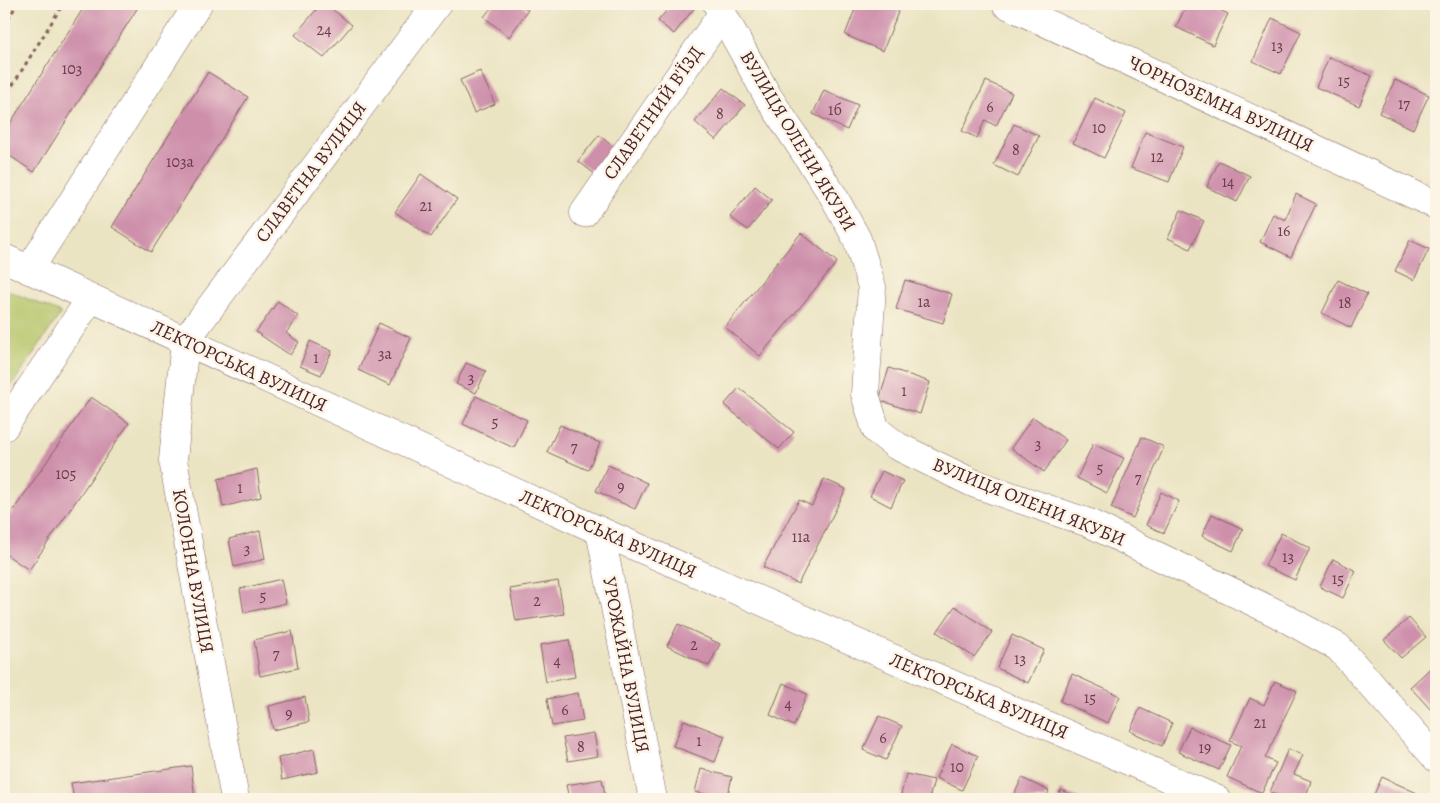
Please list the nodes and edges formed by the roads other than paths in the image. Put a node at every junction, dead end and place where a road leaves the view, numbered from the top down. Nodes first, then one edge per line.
1 (198, 4) edge
2 (437, 4) edge
3 (1006, 4) edge
4 (719, 9) edge
5 (1436, 205) edge
6 (584, 213) dead end
7 (4, 258) edge
8 (29, 270) junction
9 (91, 298) junction
10 (185, 341) junction
11 (4, 427) edge
12 (600, 532) junction
13 (1436, 758) edge
14 (235, 799) edge
15 (653, 799) edge
16 (1216, 799) edge

1 - 8 street
2 - 10 street, СЛАВЕТНА ВУЛИЦЯ
3 - 5 street, ЧОРНОЗЕМНА ВУЛИЦЯ
4 - 6 street, СЛАВЕТНИЙ В'ЇЗД
4 - 13 street, ВУЛИЦЯ ОЛЕНИ ЯКУБИ
7 - 8 street, ЛЕКТОРСЬКА ВУЛИЦЯ
8 - 9 street, ЛЕКТОРСЬКА ВУЛИЦЯ
9 - 10 street, ЛЕКТОРСЬКА ВУЛИЦЯ
9 - 11 street
10 - 12 street, ЛЕКТОРСЬКА ВУЛИЦЯ
10 - 14 street, КОЛОННА ВУЛИЦЯ
12 - 15 street, УРОЖАЙНА ВУЛИЦЯ
12 - 16 street, ЛЕКТОРСЬКА ВУЛИЦЯ

